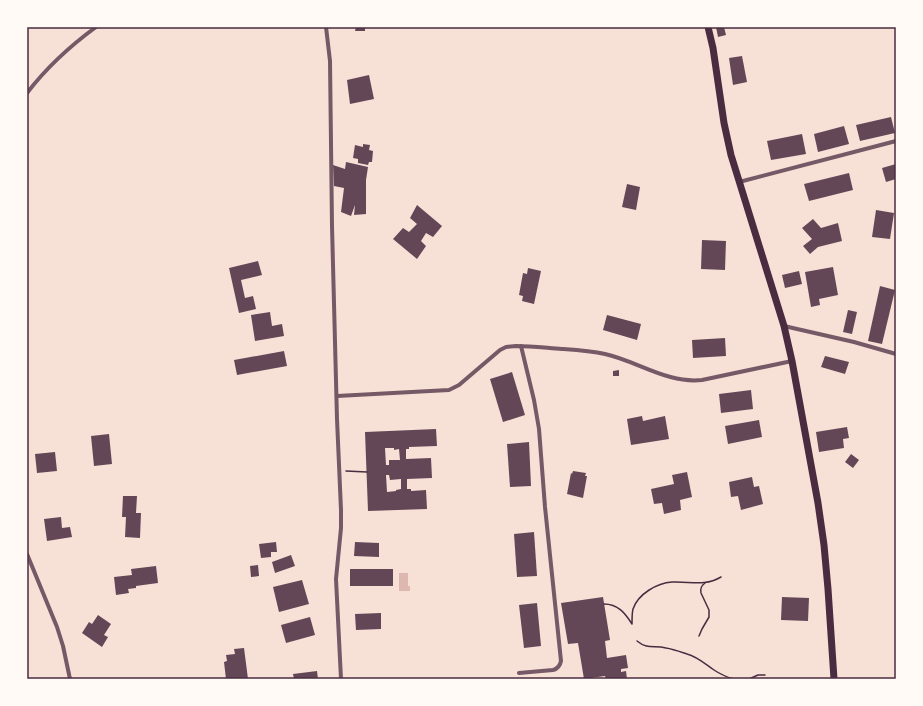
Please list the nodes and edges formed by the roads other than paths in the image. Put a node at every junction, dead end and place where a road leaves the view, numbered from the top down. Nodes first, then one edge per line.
1 (96, 27) edge
2 (326, 27) edge
3 (708, 27) edge
4 (27, 93) edge
5 (896, 141) edge
6 (738, 182) junction
7 (784, 326) junction
8 (521, 346) junction
9 (896, 354) edge
10 (792, 361) junction
11 (337, 396) junction
12 (27, 554) edge
13 (519, 673) dead end
14 (70, 679) edge
15 (341, 679) edge
16 (834, 679) edge

1 - 4 street
2 - 11 street
3 - 6 main road
5 - 6 street
6 - 7 main road
7 - 9 street
7 - 10 main road
8 - 10 street
8 - 11 street
8 - 13 street
10 - 16 main road
11 - 15 street
12 - 14 street

